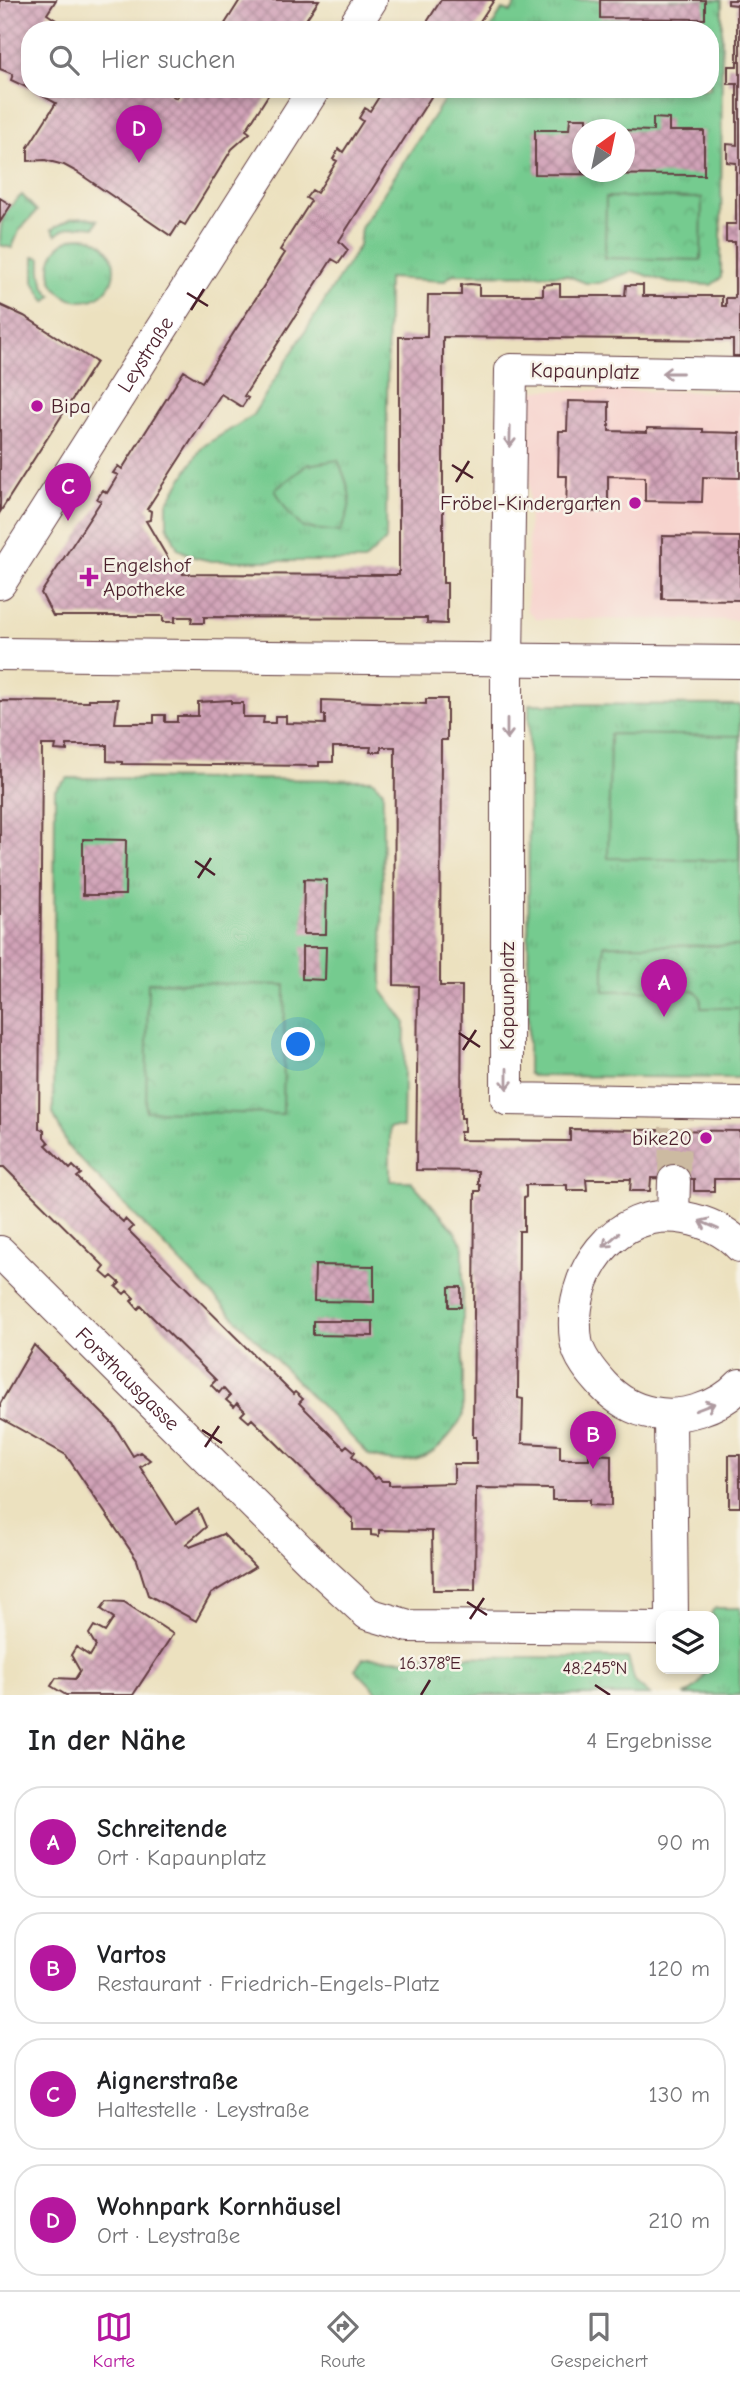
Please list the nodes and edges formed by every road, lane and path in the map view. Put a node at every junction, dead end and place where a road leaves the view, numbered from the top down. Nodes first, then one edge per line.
1 (371, 0) edge
2 (358, 21) edge
3 (307, 98) edge
4 (740, 374) edge
5 (12, 537) edge
6 (0, 583) edge
7 (0, 654) edge
8 (507, 661) junction
9 (740, 662) edge
10 (740, 1103) edge
11 (674, 1181) tunnel mouth
12 (673, 1216) junction
13 (740, 1246) edge
14 (0, 1252) edge
15 (740, 1385) edge
16 (670, 1416) junction
17 (672, 1611) edge
18 (656, 1628) edge

1 - 2 street
3 - 5 street, Leystraße
4 -> 8 street, Kapaunplatz
5 - 6 street, Leystraße
7 - 8 street
8 - 9 street
8 -> 10 street, Kapaunplatz
11 - 12 street
13 -> 12 street
12 -> 16 street
14 - 18 street, Forsthausgasse
16 -> 15 street
16 - 17 street

